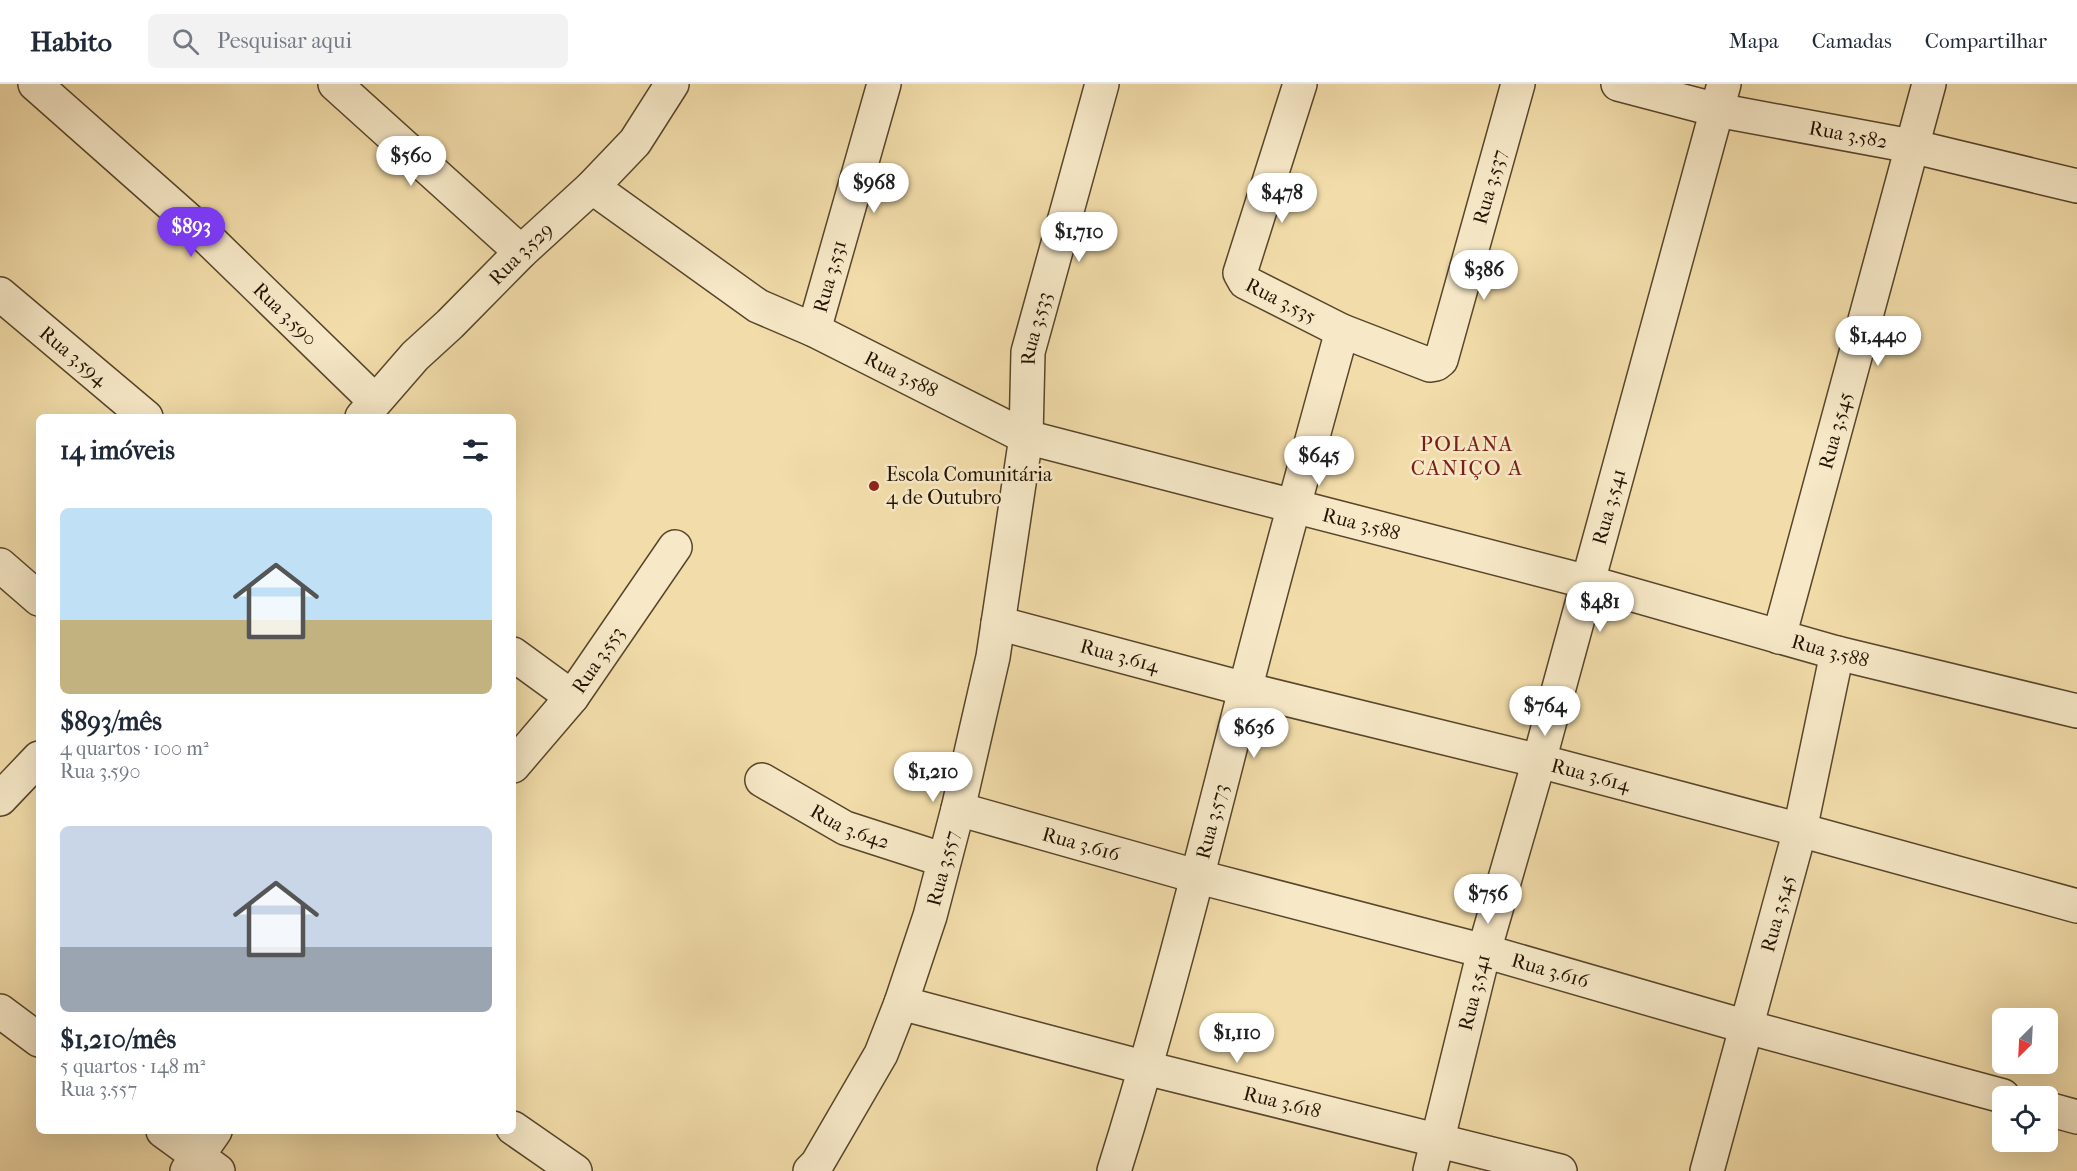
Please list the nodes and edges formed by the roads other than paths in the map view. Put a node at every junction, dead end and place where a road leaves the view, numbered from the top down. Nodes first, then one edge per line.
1 (34, 84) edge
2 (334, 84) edge
3 (672, 84) edge
4 (884, 84) edge
5 (1102, 84) edge
6 (1300, 84) edge
7 (1518, 84) edge
8 (1618, 84) edge
9 (1929, 84) edge
10 (1721, 97) edge
11 (1911, 146) junction
12 (2077, 186) edge
13 (592, 187) junction
14 (521, 252) junction
15 (0, 294) edge
16 (814, 330) junction
17 (1342, 331) junction
18 (368, 409) edge
19 (142, 414) edge
20 (1026, 436) junction
21 (1294, 507) junction
22 (675, 547) dead end
23 (0, 565) edge
24 (1588, 582) junction
25 (36, 596) edge
26 (998, 623) junction
27 (1779, 637) junction
28 (1837, 653) junction
29 (516, 656) edge
30 (1245, 689) junction
31 (572, 696) junction
32 (2077, 711) edge
33 (1539, 761) junction
34 (516, 762) edge
35 (34, 774) edge
36 (762, 780) dead end
37 (0, 799) edge
38 (958, 809) junction
39 (1800, 830) junction
40 (944, 860) junction
41 (1198, 877) junction
42 (2077, 906) edge
43 (1484, 951) junction
44 (901, 1003) junction
45 (0, 1011) edge
46 (1747, 1027) junction
47 (36, 1038) edge
48 (1146, 1068) junction
49 (1992, 1093) edge
50 (2058, 1112) edge
51 (2077, 1117) edge
52 (516, 1130) edge
53 (169, 1134) edge
54 (1438, 1139) junction
55 (205, 1157) edge
56 (820, 1169) edge
57 (575, 1171) edge
58 (1114, 1171) edge
59 (1430, 1171) edge
60 (1560, 1171) edge
61 (1707, 1171) edge

1 - 18 street, Rua 3.590
2 - 14 street
3 - 13 street, Rua 3.529
4 - 16 street, Rua 3.531
5 - 20 street, Rua 3.533
6 - 17 street, Rua 3.535
7 - 17 street, Rua 3.537
8 - 10 street, Rua 3.582
9 - 11 street, Rua 3.545
10 - 11 street, Rua 3.582
10 - 24 street, Rua 3.541
11 - 12 street, Rua 3.582
11 - 27 street, Rua 3.545
13 - 14 street, Rua 3.529
13 - 16 street, Rua 3.588
14 - 18 street, Rua 3.529
15 - 19 street, Rua 3.594
16 - 20 street, Rua 3.588
17 - 21 street, Rua 3.573
20 - 21 street, Rua 3.588
20 - 26 street, Rua 3.557
21 - 24 street, Rua 3.588
21 - 30 street, Rua 3.573
22 - 31 street, Rua 3.553
23 - 25 street
24 - 27 street, Rua 3.588
24 - 33 street, Rua 3.541
26 - 30 street, Rua 3.614
26 - 38 street, Rua 3.557
27 - 28 street, Rua 3.588
28 - 32 street, Rua 3.588
28 - 39 street, Rua 3.545
29 - 31 street
30 - 33 street, Rua 3.614
30 - 41 street, Rua 3.573
31 - 34 street, Rua 3.553
33 - 39 street, Rua 3.614
33 - 43 street, Rua 3.541
35 - 37 street
36 - 40 street, Rua 3.642
38 - 40 street, Rua 3.557
38 - 41 street, Rua 3.616
39 - 42 street, Rua 3.614
39 - 46 street, Rua 3.545
40 - 44 street, Rua 3.557
41 - 43 street, Rua 3.616
41 - 48 street, Rua 3.573
43 - 46 street, Rua 3.616
43 - 54 street, Rua 3.541
44 - 48 street, Rua 3.618
44 - 56 street, Rua 3.557
45 - 47 street
46 - 49 street, Rua 3.616
46 - 61 street, Rua 3.545
48 - 54 street, Rua 3.618
48 - 58 street, Rua 3.573
50 - 51 street
52 - 57 street
53 - 55 street
54 - 59 street, Rua 3.541
54 - 60 street, Rua 3.618

